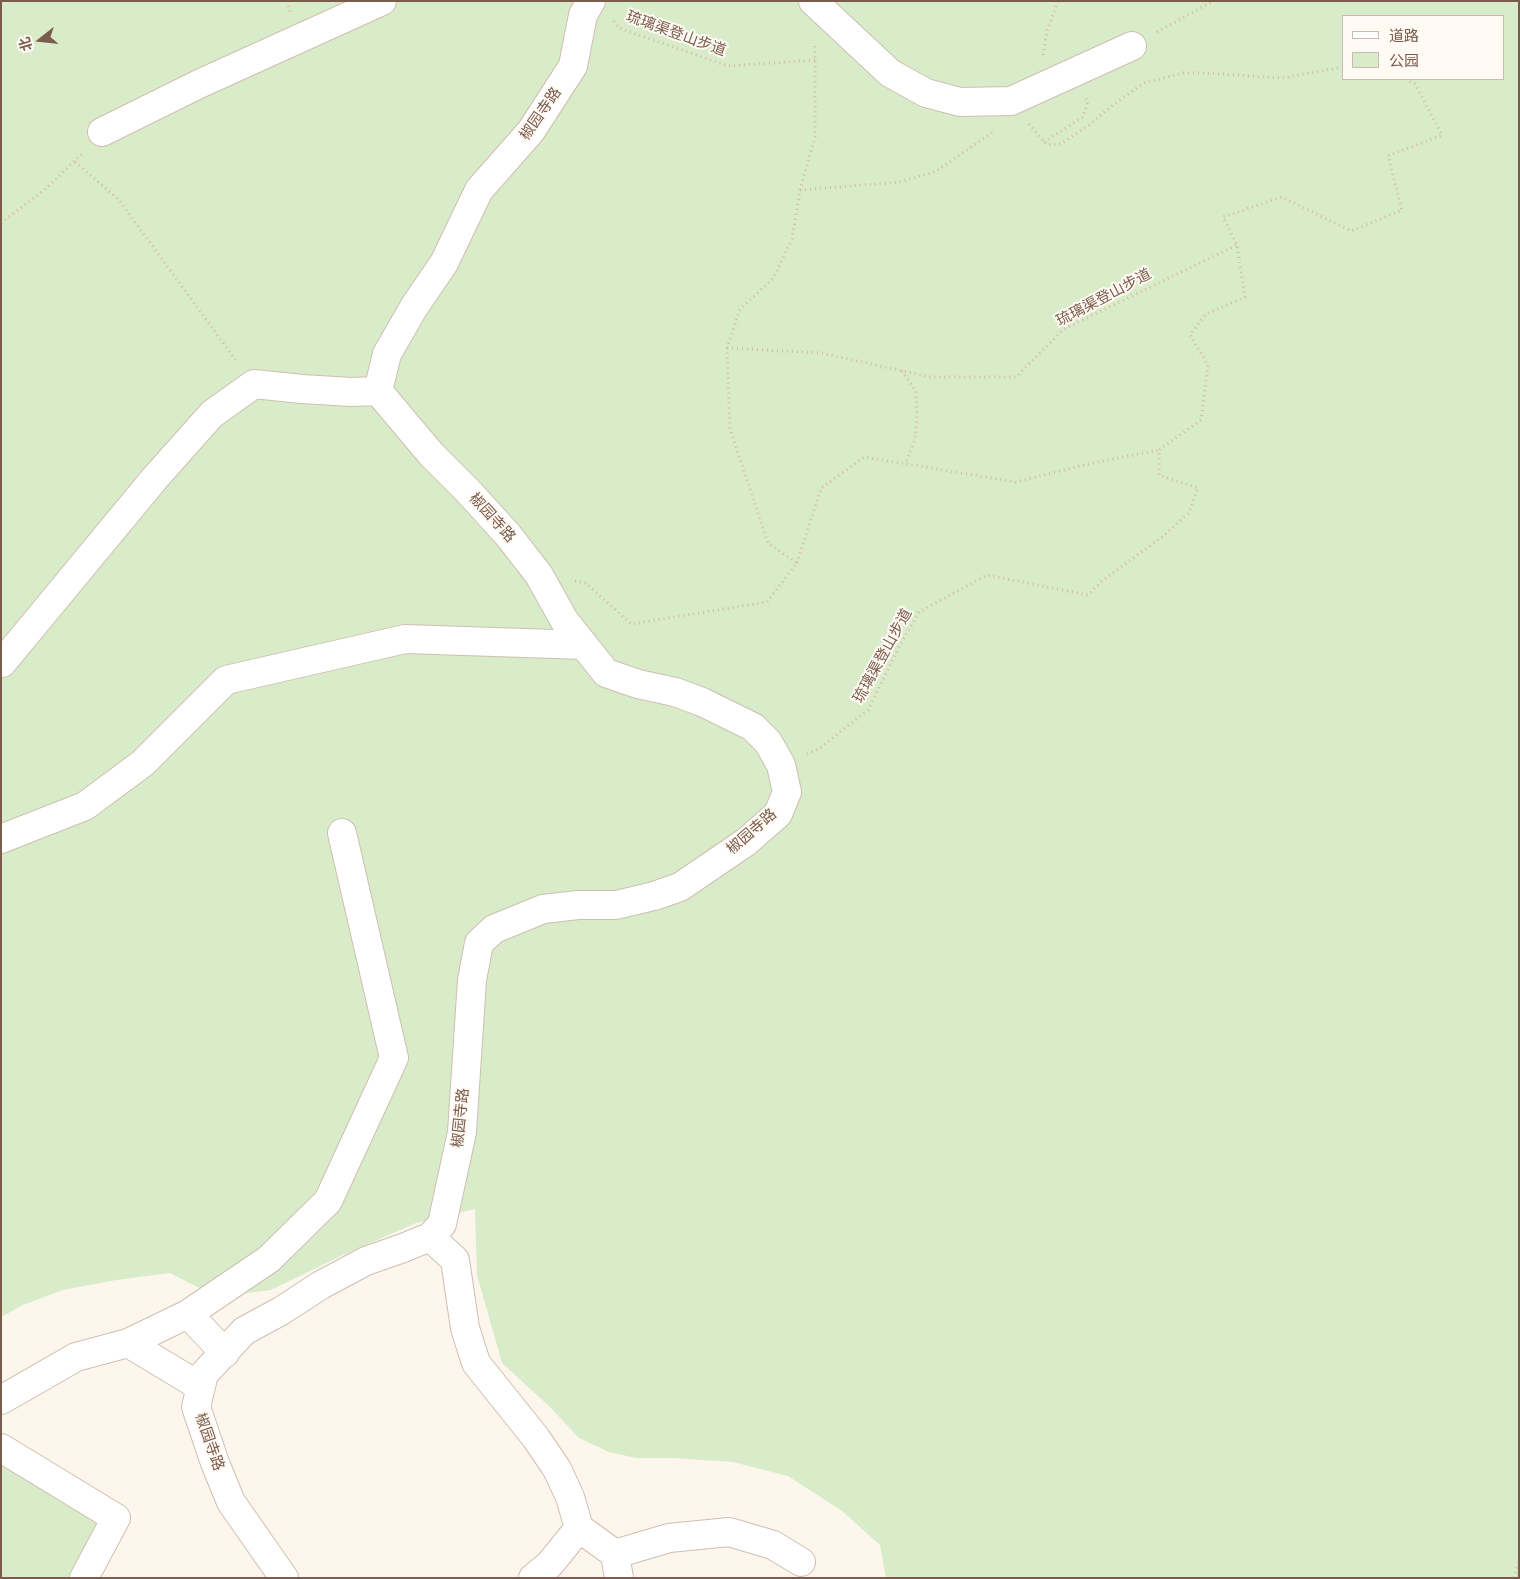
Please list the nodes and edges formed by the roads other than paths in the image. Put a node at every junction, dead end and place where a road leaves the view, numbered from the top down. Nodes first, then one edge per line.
1 (382, 1) edge
2 (814, 2) edge
3 (601, 8) edge
4 (1132, 46) road end
5 (102, 132) road end
6 (378, 391) junction
7 (584, 645) junction
8 (2, 663) edge
9 (342, 833) dead end
10 (1, 839) edge
11 (430, 1236) junction
12 (188, 1314) junction
13 (128, 1343) junction
14 (225, 1353) junction
15 (201, 1387) junction
16 (1, 1400) edge
17 (1, 1448) edge
18 (580, 1528) junction
19 (800, 1562) dead end
20 (617, 1566) edge
21 (84, 1578) edge
22 (284, 1578) edge
23 (533, 1578) edge

1 - 5 street
2 - 4 street
3 - 6 street, 椒园寺路
6 - 7 street, 椒园寺路
6 - 8 street
7 - 10 street
7 - 11 street, 椒园寺路
9 - 12 street
11 - 14 street, 椒园寺路
11 - 18 street
12 - 13 street
12 - 14 street
13 - 15 street
13 - 16 street
14 - 15 street, 椒园寺路
15 - 22 street, 椒园寺路
17 - 21 street
18 - 20 street
18 - 23 street
19 - 20 street

